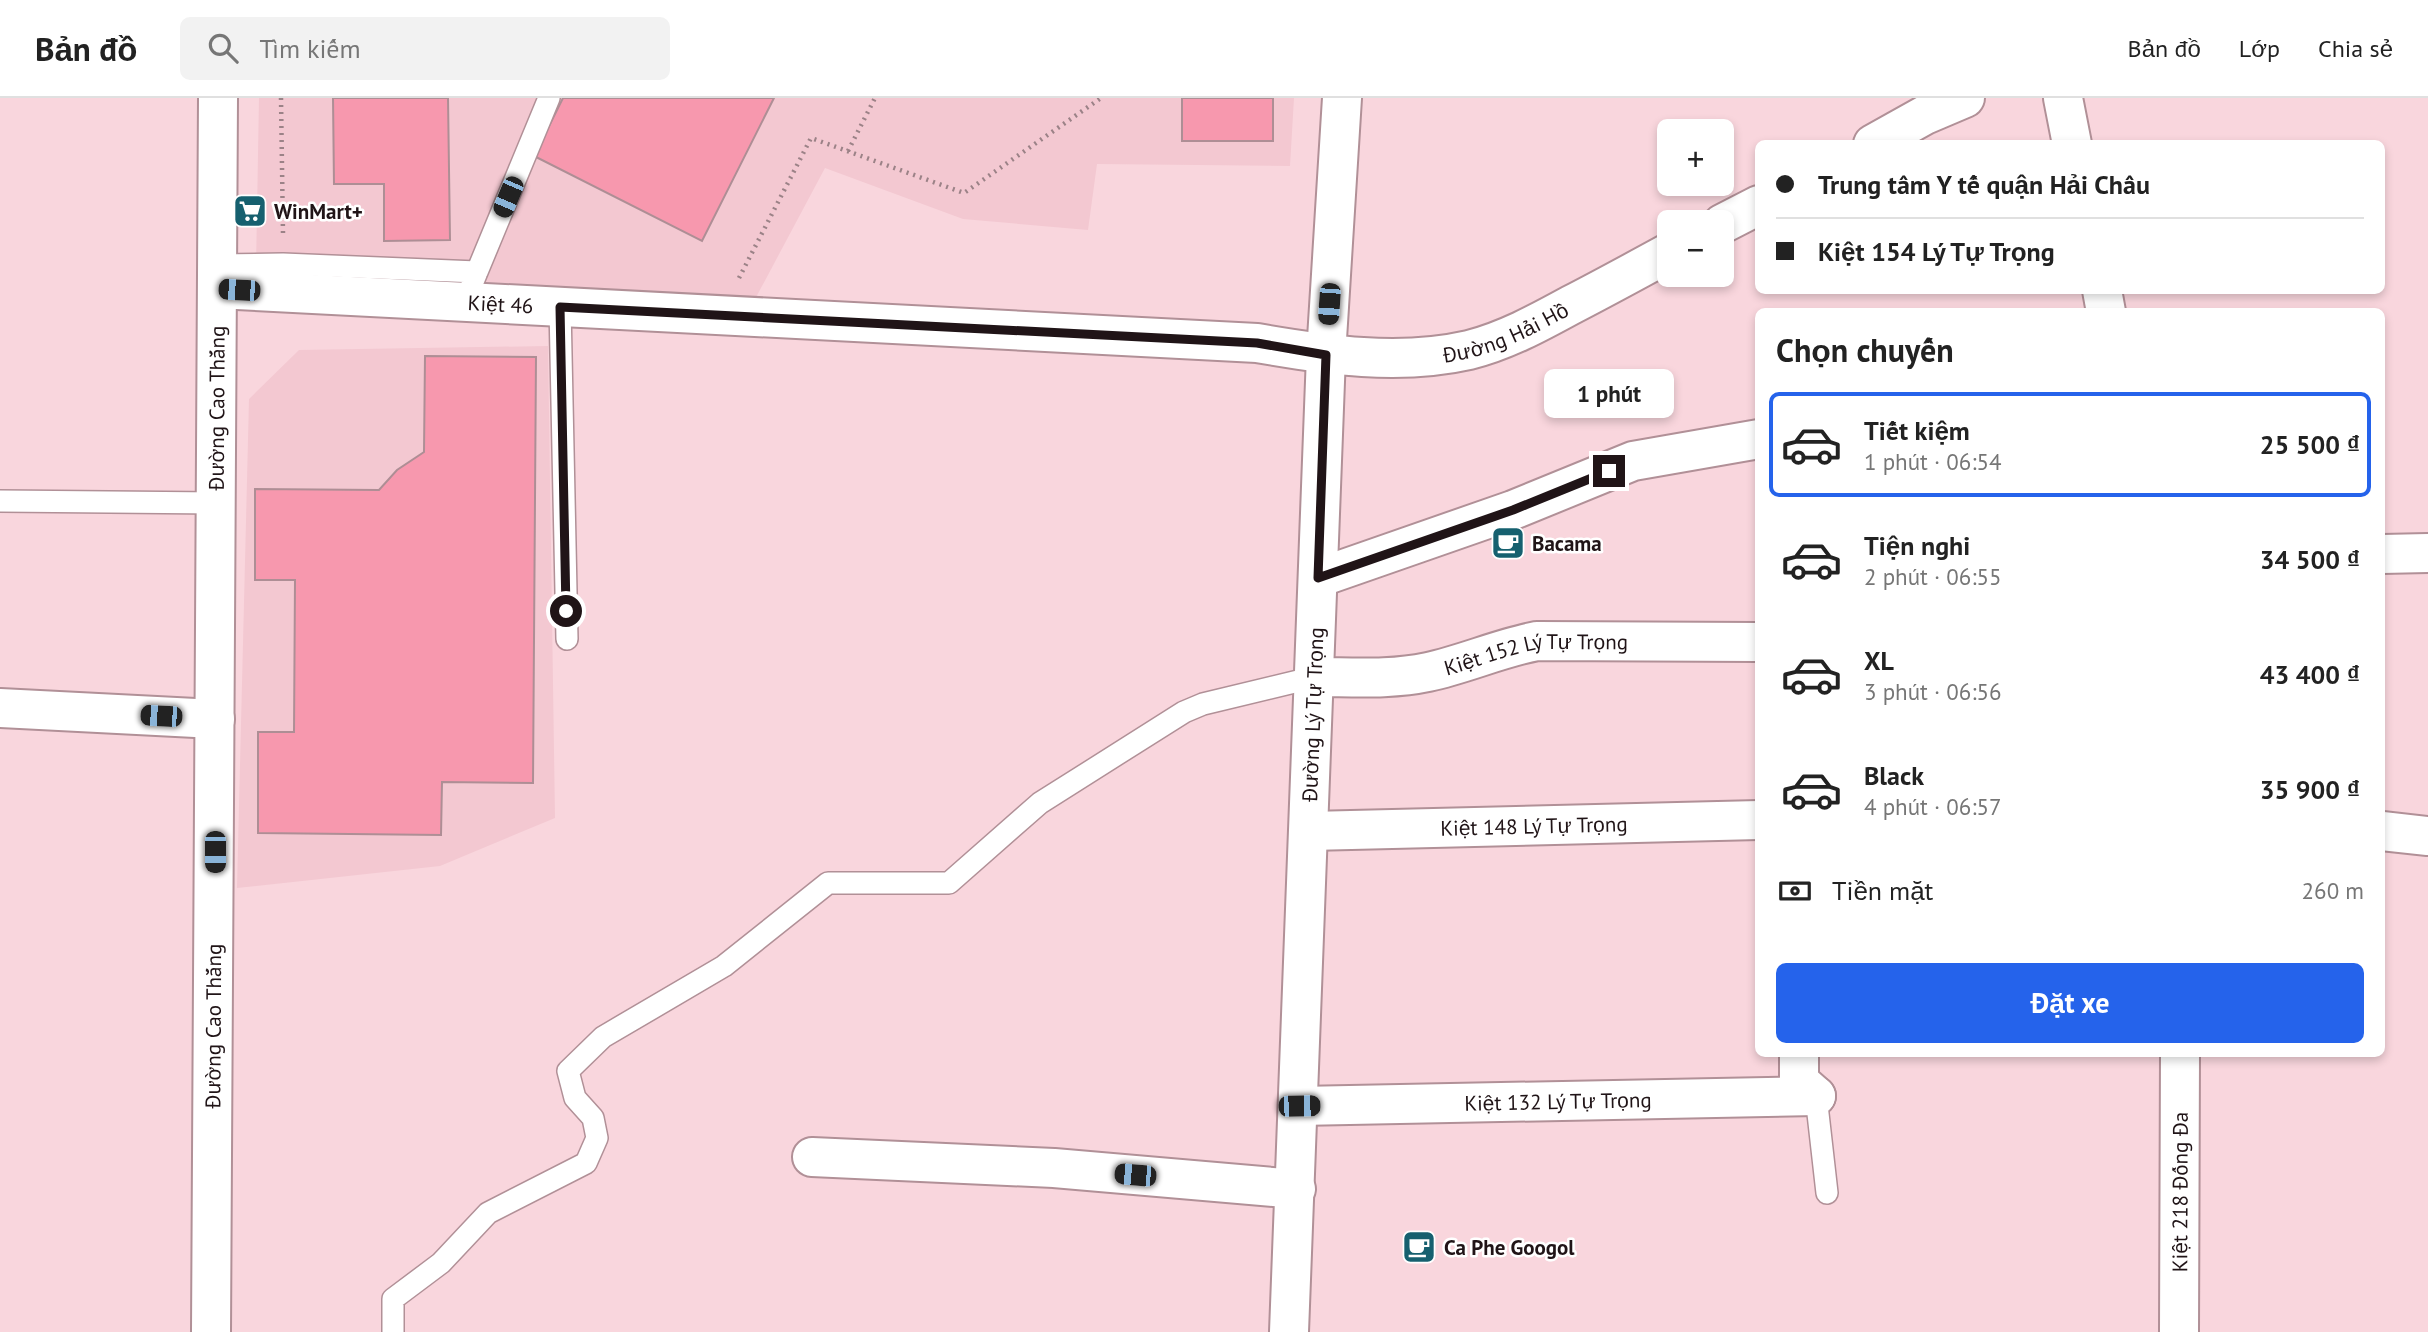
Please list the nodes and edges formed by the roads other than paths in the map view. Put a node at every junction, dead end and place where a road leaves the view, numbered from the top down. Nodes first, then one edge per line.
1 (218, 98) edge
2 (550, 98) edge
3 (1342, 98) edge
4 (1965, 98) edge
5 (2063, 98) edge
6 (1925, 107) edge
7 (1878, 140) edge
8 (2071, 140) edge
9 (1755, 207) edge
10 (1734, 218) edge
11 (1657, 259) edge
12 (217, 277) junction
13 (471, 287) junction
14 (560, 307) junction
15 (1326, 355) junction
16 (1755, 440) edge
17 (0, 501) edge
18 (218, 503) junction
19 (2428, 553) edge
20 (2385, 554) edge
21 (1318, 578) junction
22 (567, 639) dead end
23 (1755, 642) edge
24 (1315, 677) junction
25 (0, 708) edge
26 (215, 719) junction
27 (1755, 820) edge
28 (1310, 831) junction
29 (2385, 831) edge
30 (2428, 836) edge
31 (1799, 1057) edge
32 (2180, 1057) edge
33 (1816, 1096) junction
34 (1299, 1106) junction
35 (812, 1157) dead end
36 (1296, 1189) junction
37 (1826, 1193) dead end
38 (211, 1332) edge
39 (393, 1332) edge
40 (1289, 1332) edge
41 (2179, 1332) edge

1 - 12 street, Đường Cao Thắng
2 - 13 lane
3 - 15 street, Đường Lý Tự Trọng
4 - 6 street
5 - 8 street
6 - 7 street
9 - 10 street
11 - 15 street, Đường Hải Hồ
12 - 13 street, Kiệt 46
12 - 13 lane
12 - 18 street, Đường Cao Thắng
13 - 14 street, Kiệt 46
14 - 15 street, Kiệt 46
14 - 22 lane
15 - 21 street, Đường Lý Tự Trọng
16 - 21 street
17 - 18 lane
18 - 26 street, Đường Cao Thắng
19 - 20 street
21 - 24 street, Đường Lý Tự Trọng
23 - 24 street, Kiệt 152 Lý Tự Trọng
24 - 28 street, Đường Lý Tự Trọng
24 - 39 lane
25 - 26 street
26 - 38 street, Đường Cao Thắng
27 - 28 street, Kiệt 148 Lý Tự Trọng
28 - 34 street, Đường Lý Tự Trọng
29 - 30 street
31 - 33 street
32 - 41 street, Kiệt 218 Đống Đa
33 - 34 street, Kiệt 132 Lý Tự Trọng
33 - 37 lane
34 - 36 street, Đường Lý Tự Trọng
35 - 36 street
36 - 40 street, Đường Lý Tự Trọng

